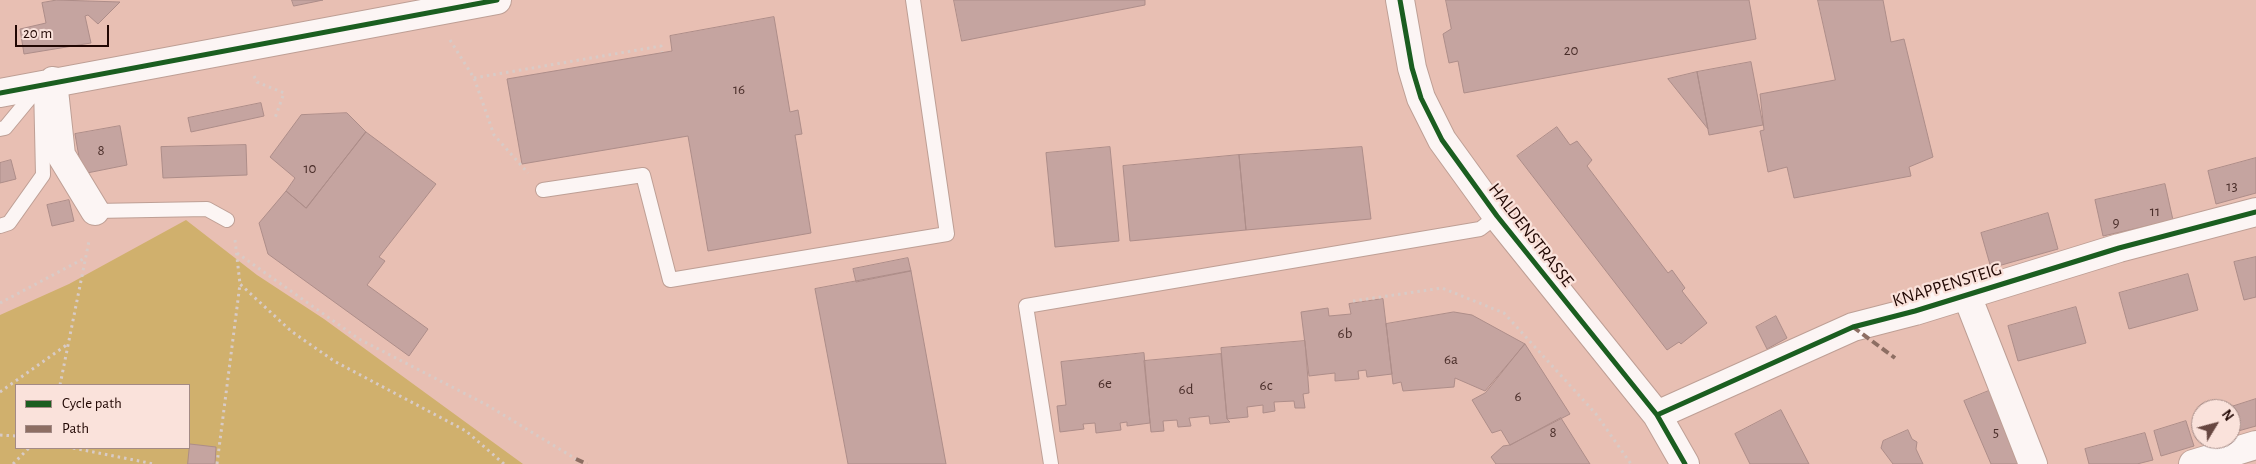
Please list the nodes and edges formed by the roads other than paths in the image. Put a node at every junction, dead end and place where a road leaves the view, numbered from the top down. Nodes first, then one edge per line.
1 (497, 0) edge
2 (913, 0) edge
3 (1400, 0) edge
4 (47, 83) junction
5 (0, 93) edge
6 (0, 129) edge
7 (543, 190) road end
8 (95, 210) joint
9 (2256, 212) edge
10 (1497, 216) junction
11 (228, 220) road end
12 (3, 223) edge
13 (1966, 293) junction
14 (1657, 415) junction
15 (2256, 445) edge
16 (1051, 464) edge
17 (1686, 464) edge
18 (2033, 464) edge
19 (2193, 464) edge

1 - 4 street
2 - 7 lane
3 - 10 street, HALDENSTRASSE
4 - 5 street
4 - 6 lane
4 - 8 street
4 - 12 lane
8 - 11 lane
9 - 13 street, KNAPPENSTEIG
10 - 14 street, HALDENSTRASSE
10 - 16 lane
13 - 14 street, KNAPPENSTEIG
13 - 18 street, KNAPPENSTEIG
14 - 17 street, HALDENSTRASSE
15 - 19 street

